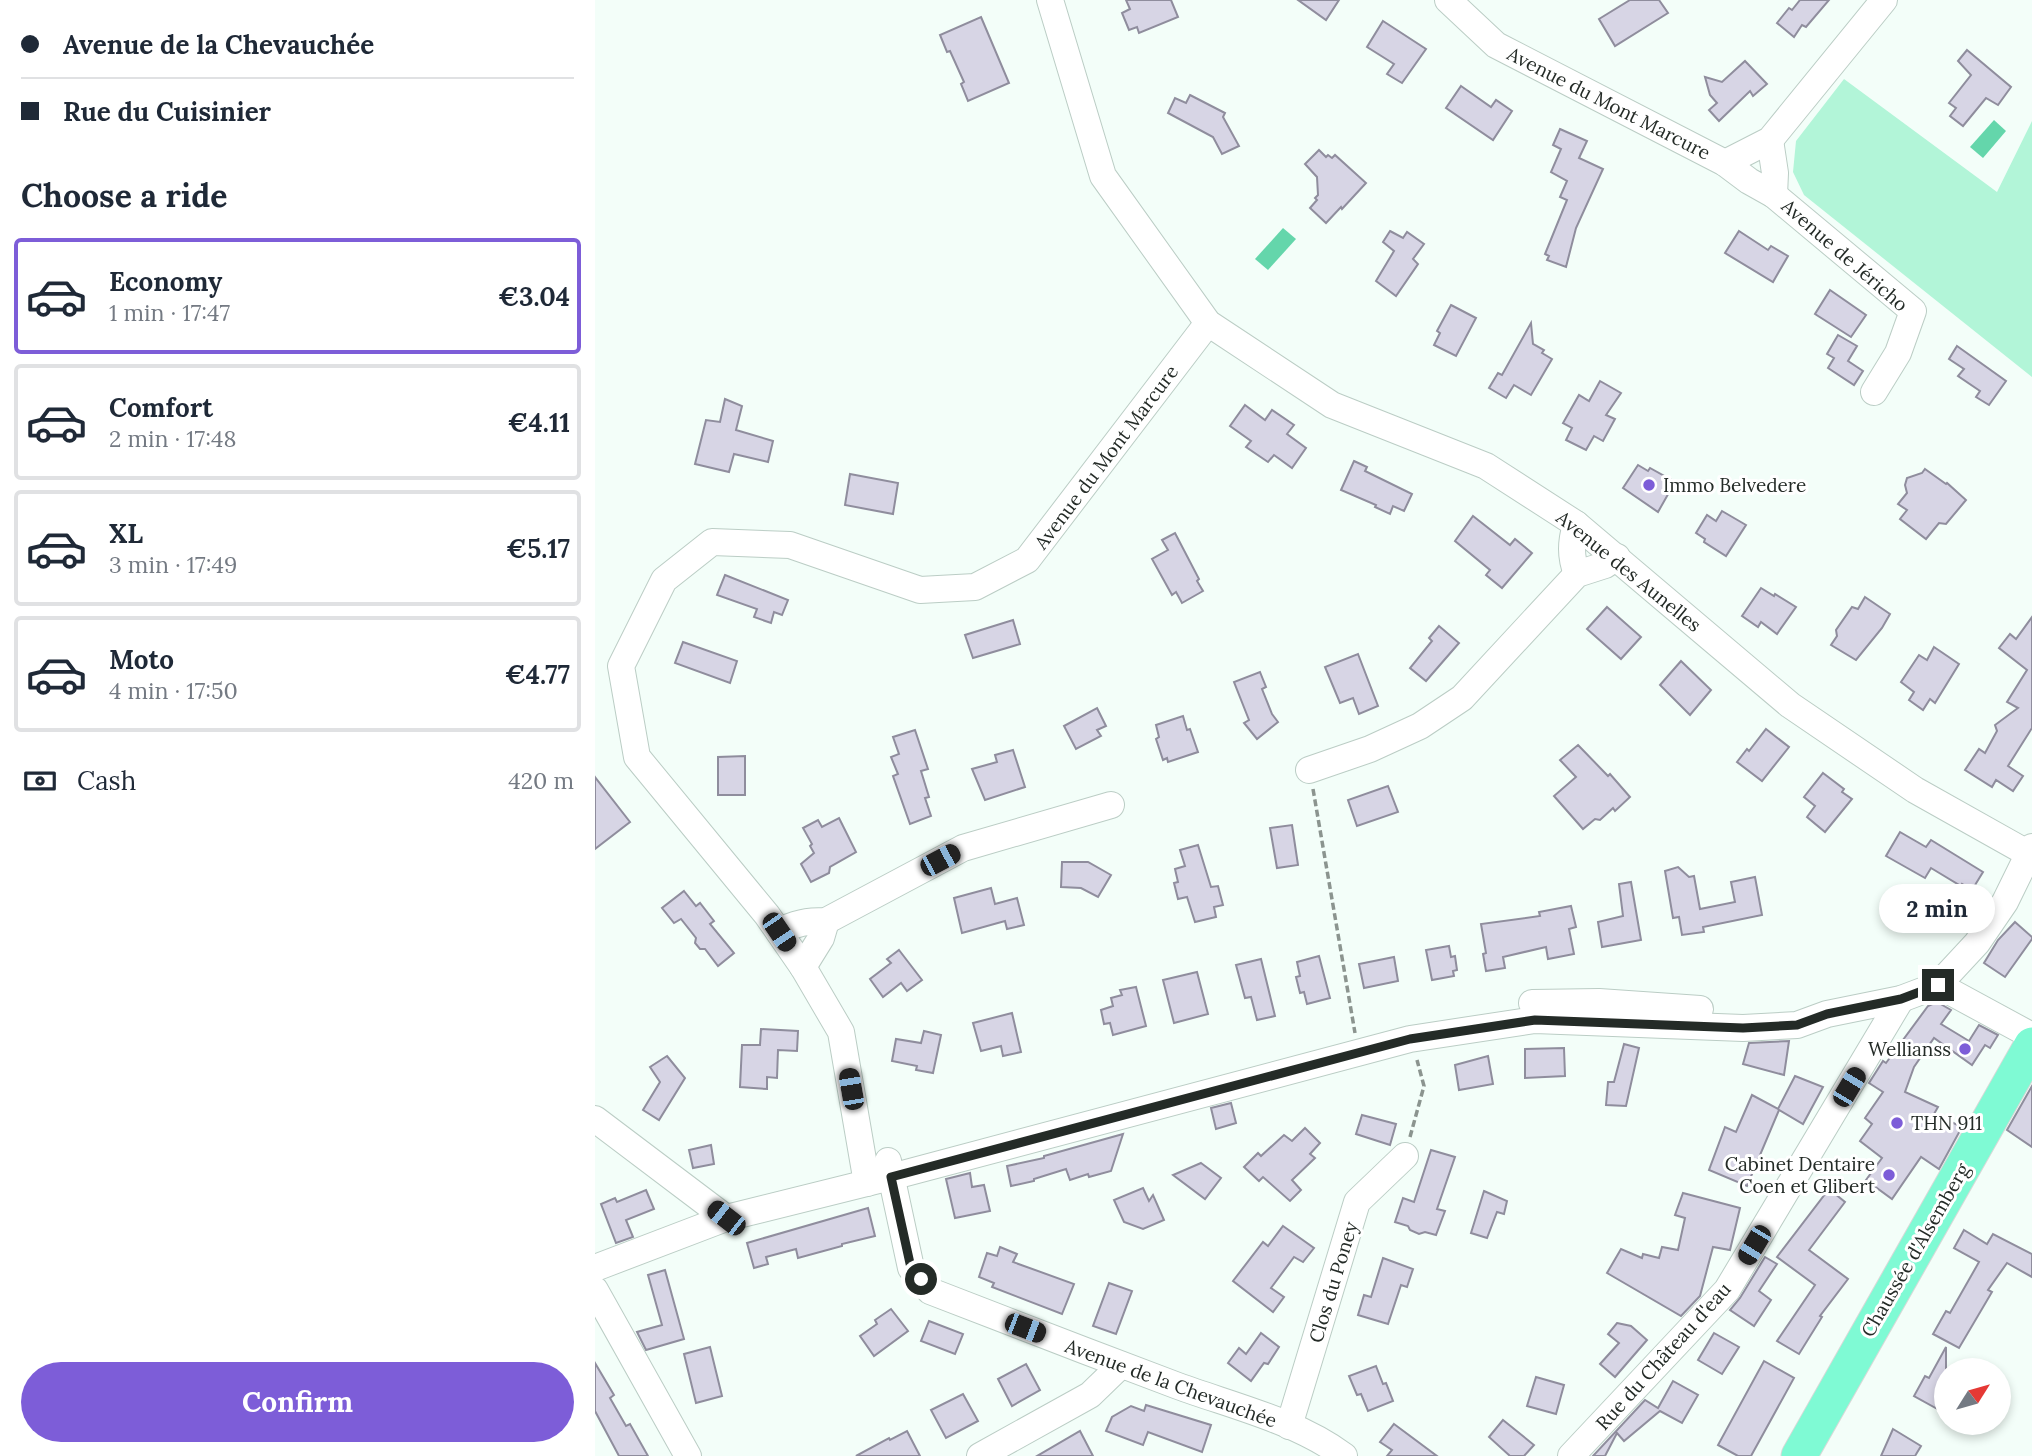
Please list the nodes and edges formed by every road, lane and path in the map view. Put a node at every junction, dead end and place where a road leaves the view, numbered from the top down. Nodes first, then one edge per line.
1 (1050, 0) edge
2 (1448, 0) edge
3 (1884, 0) edge
4 (1769, 140) junction
5 (1725, 163) junction
6 (1775, 195) junction
7 (1208, 323) junction
8 (1874, 393) dead end
9 (1576, 524) junction
10 (1617, 556) junction
11 (1577, 574) junction
12 (1309, 770) joint
13 (1111, 805) dead end
14 (2030, 850) edge
15 (826, 922) junction
16 (779, 932) junction
17 (803, 967) junction
18 (1938, 985) junction
19 (1901, 999) junction
20 (1827, 1014) junction
21 (1356, 1037) junction
22 (2032, 1037) edge
23 (1410, 1039) junction
24 (2032, 1045) edge
25 (595, 1119) edge
26 (1405, 1156) joint
27 (877, 1171) junction
28 (726, 1218) junction
29 (595, 1268) edge
30 (595, 1290) edge
31 (1121, 1365) junction
32 (1289, 1426) junction
33 (688, 1456) edge
34 (980, 1456) edge
35 (1344, 1456) edge
36 (1571, 1456) edge
37 (1799, 1456) edge

1 - 7 street
2 - 5 street, Avenue du Mont Marcure
3 - 4 street, Avenue du Mont Marcure
4 - 5 street, Avenue du Mont Marcure
4 - 6 street, Avenue de Jéricho
5 - 6 street, Avenue de Jéricho
6 - 8 street, Avenue de Jéricho
7 - 9 street, Avenue des Aunelles
7 - 16 street, Avenue du Mont Marcure
9 - 10 street, Avenue des Aunelles
9 - 11 street
10 - 11 street
10 - 14 street, Avenue des Aunelles
11 - 12 street
12 - 21 path
13 - 15 street
14 - 18 street
15 - 16 street
15 - 17 street
16 - 17 street, Avenue du Mont Marcure
17 - 27 street, Avenue du Mont Marcure
18 - 19 street
18 - 22 street
19 - 20 street
19 - 36 street, Rue du Château d'eau
20 - 21 street
20 - 23 street
21 - 27 street
23 - 26 path
23 - 27 street
24 - 37 main road, Chaussée d'Alsemberg
25 - 28 street
26 - 32 street, Clos du Poney
27 - 28 street
27 - 31 street, Avenue de la Chevauchée
28 - 29 street
30 - 33 street
31 - 32 street, Avenue de la Chevauchée
31 - 34 street
32 - 35 street, Avenue de la Chevauchée

